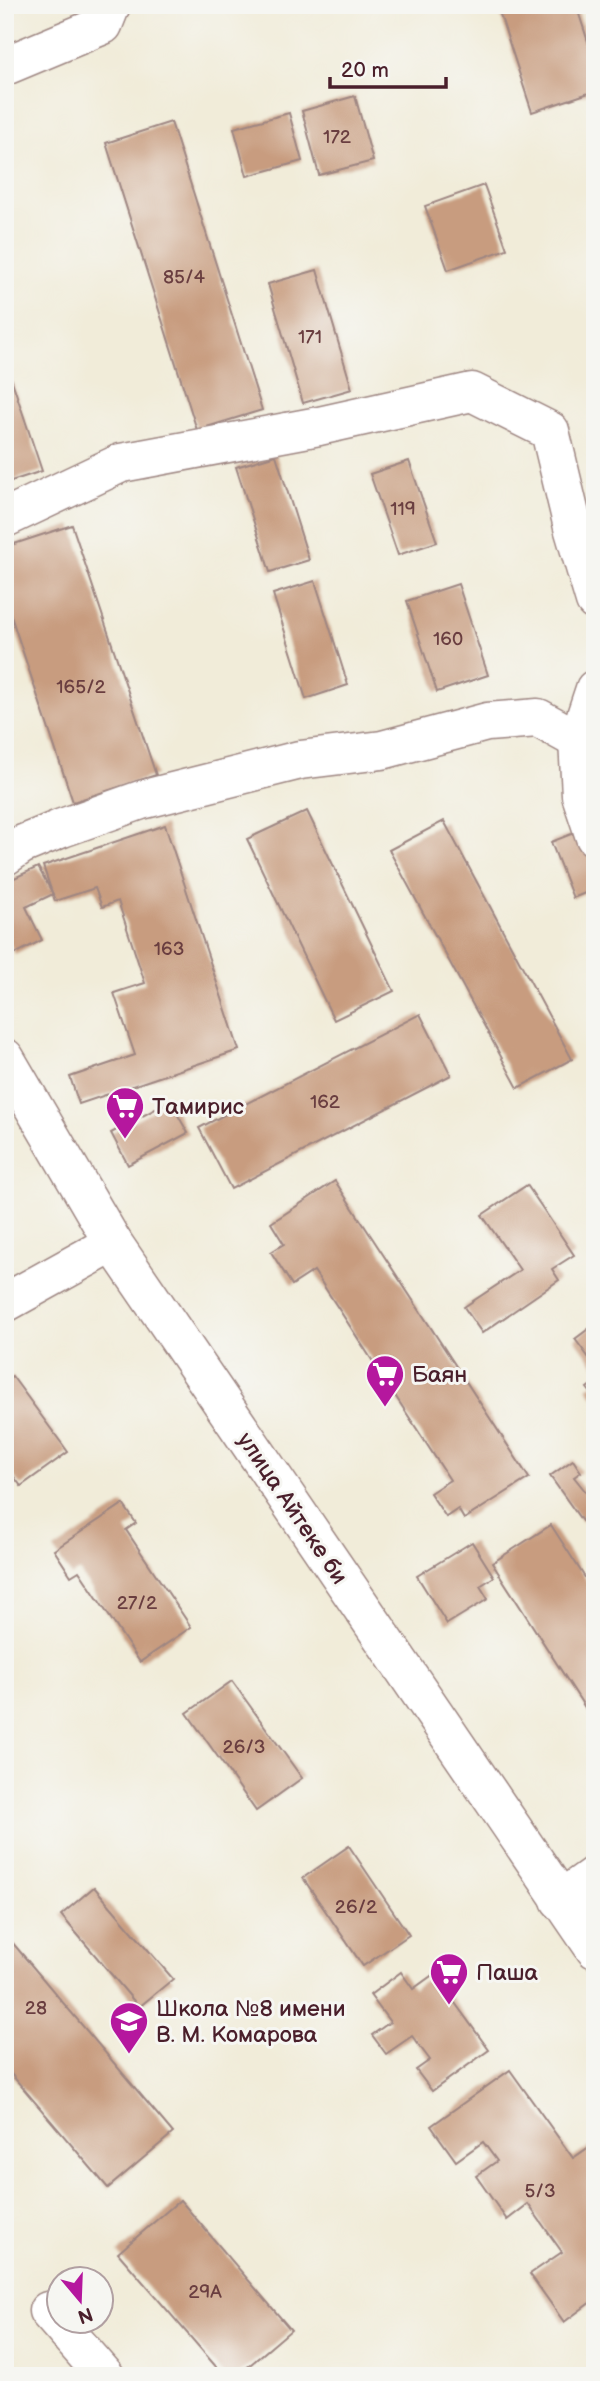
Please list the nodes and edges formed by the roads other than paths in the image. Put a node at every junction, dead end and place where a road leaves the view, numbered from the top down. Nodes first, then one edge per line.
1 (111, 5) edge
2 (5, 66) edge
3 (5, 519) edge
4 (595, 601) edge
5 (595, 689) edge
6 (578, 740) junction
7 (595, 837) edge
8 (5, 856) edge
9 (5, 1058) edge
10 (113, 1243) junction
11 (5, 1303) edge
12 (595, 1875) edge
13 (560, 1900) junction
14 (595, 1949) edge
15 (70, 2336) edge
16 (104, 2376) edge

1 - 2 street
3 - 4 street
5 - 6 street
6 - 7 street
6 - 8 street
9 - 10 street, улица Айтеке би
10 - 11 street
10 - 13 street, улица Айтеке би
12 - 13 street
13 - 14 street, улица Айтеке би
15 - 16 street

